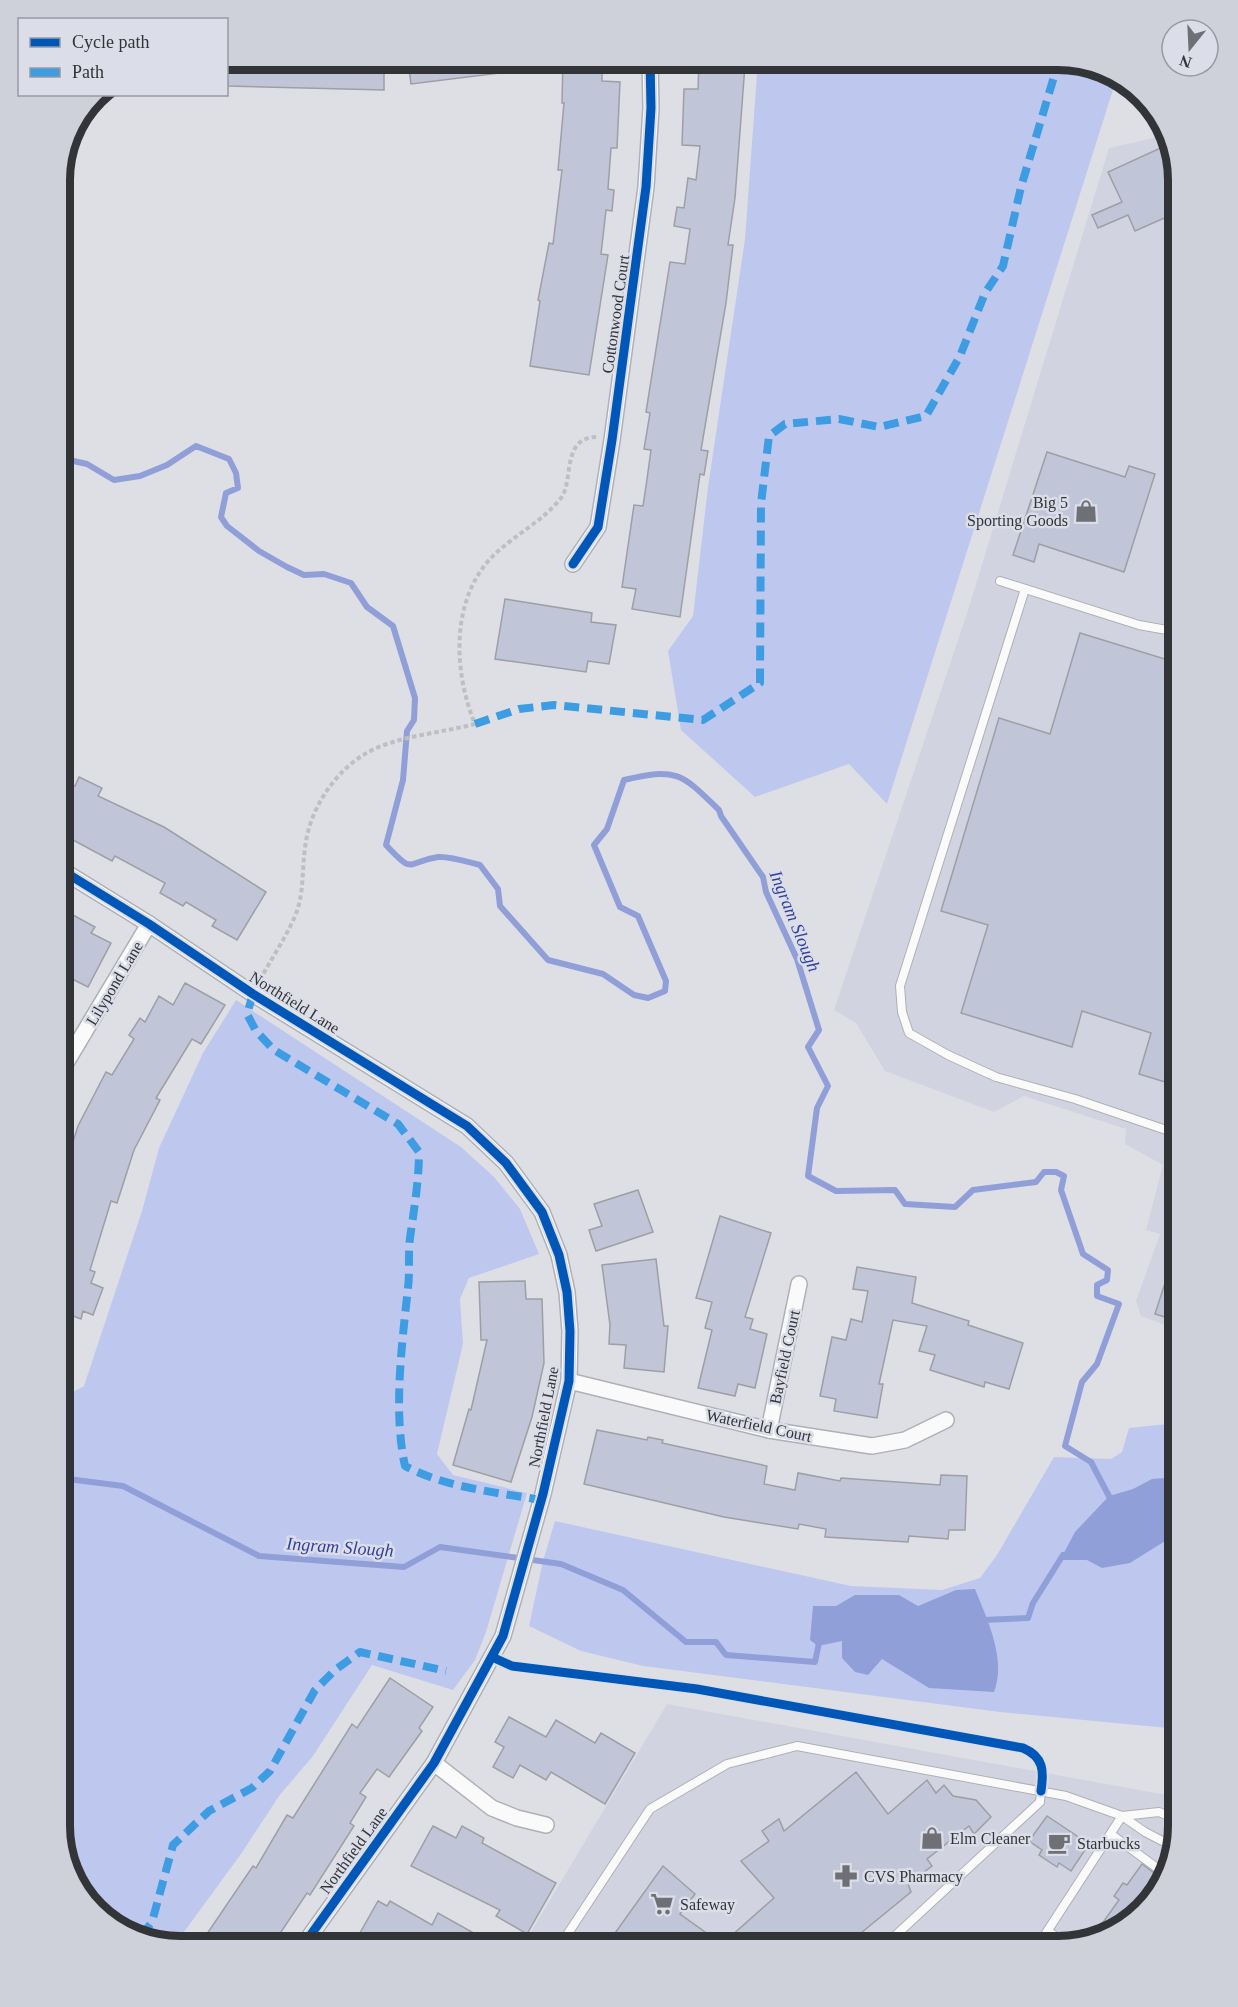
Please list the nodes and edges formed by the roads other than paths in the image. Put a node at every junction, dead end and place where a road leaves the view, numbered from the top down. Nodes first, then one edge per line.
1 (650, 71) edge
2 (573, 564) dead end
3 (1000, 581) dead end
4 (1025, 589) junction
5 (1168, 630) edge
6 (71, 876) edge
7 (149, 924) junction
8 (70, 1055) edge
9 (1168, 1131) edge
10 (799, 1284) dead end
11 (569, 1381) junction
12 (946, 1420) dead end
13 (769, 1431) junction
14 (434, 1763) junction
15 (1041, 1791) junction
16 (1122, 1816) junction
17 (1168, 1816) edge
18 (546, 1825) dead end
19 (1112, 1835) junction
20 (1167, 1843) edge
21 (1159, 1869) edge
22 (1048, 1931) junction
23 (310, 1936) edge
24 (566, 1936) edge
25 (895, 1936) edge
26 (1045, 1936) edge
27 (1055, 1936) edge

1 - 2 street, Cottonwood Court
3 - 4 lane
4 - 5 lane
4 - 9 lane
6 - 7 street, Northfield Lane
7 - 8 street, Lilypond Lane
7 - 11 street, Northfield Lane
10 - 13 street, Bayfield Court
11 - 13 street, Waterfield Court
11 - 14 street, Northfield Lane
12 - 13 street, Waterfield Court
14 - 18 street
14 - 23 street, Northfield Lane
15 - 16 lane
15 - 24 lane
15 - 25 lane
16 - 17 lane
16 - 19 lane
16 - 20 lane
19 - 21 lane
19 - 22 lane
22 - 26 lane
22 - 27 lane

